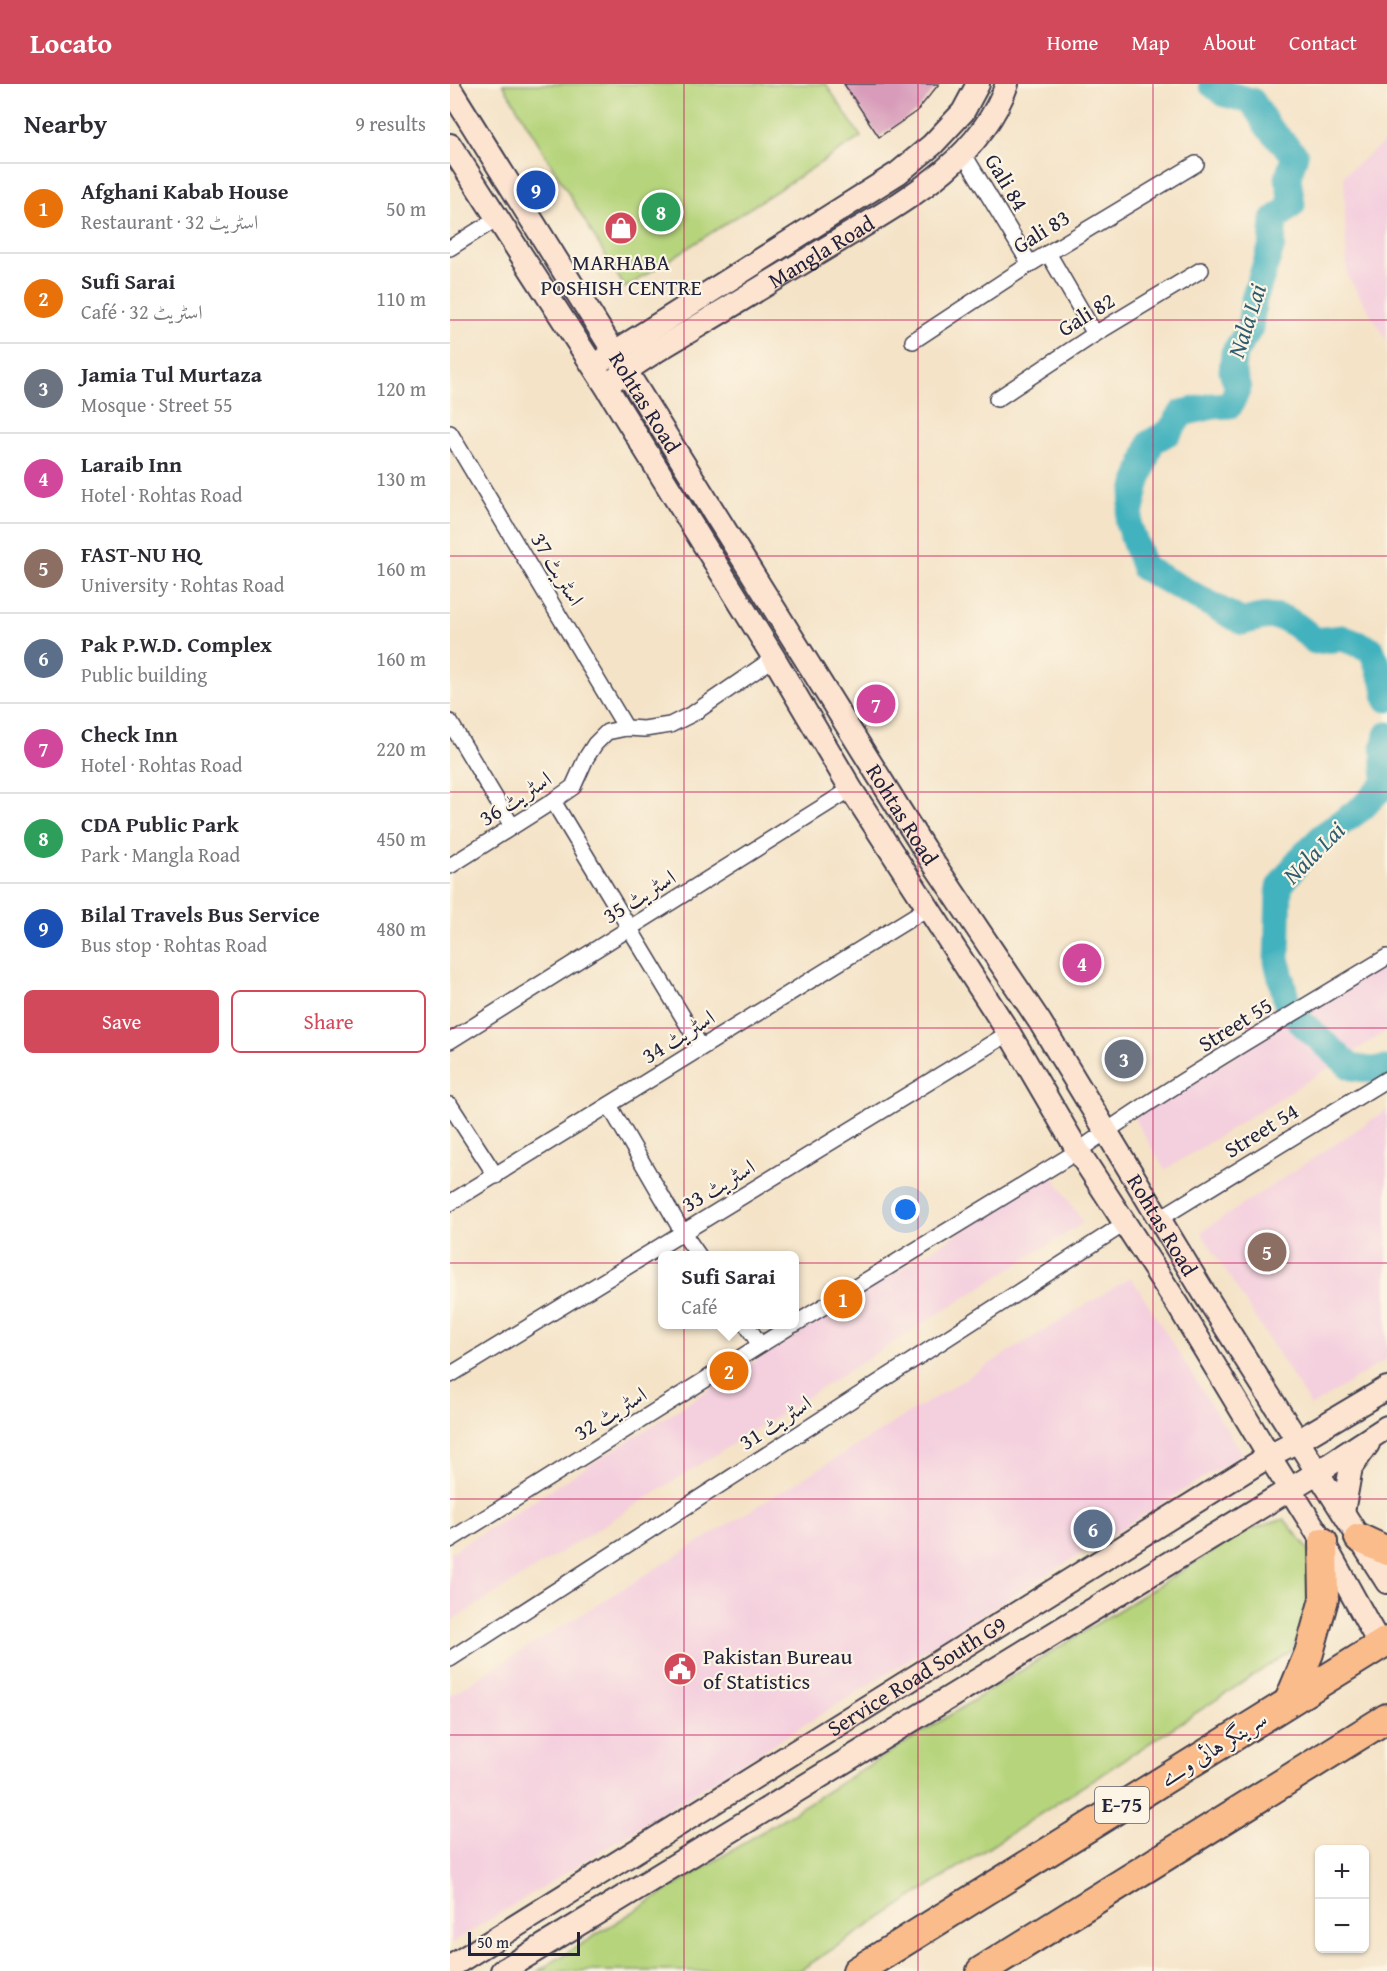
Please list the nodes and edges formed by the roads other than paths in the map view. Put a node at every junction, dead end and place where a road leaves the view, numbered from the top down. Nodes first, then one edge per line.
1 (978, 84) edge
2 (1007, 84) edge
3 (450, 88) edge
4 (450, 145) edge
5 (963, 153) junction
6 (1196, 164) dead end
7 (496, 219) junction
8 (450, 248) edge
9 (1048, 254) junction
10 (1030, 264) junction
11 (1201, 270) dead end
12 (1095, 334) junction
13 (913, 341) dead end
14 (619, 361) junction
15 (593, 366) junction
16 (606, 386) junction
17 (997, 399) dead end
18 (450, 433) edge
19 (774, 658) junction
20 (450, 722) edge
21 (627, 728) junction
22 (851, 789) junction
23 (553, 801) junction
24 (512, 826) junction
25 (450, 866) edge
26 (929, 907) junction
27 (629, 929) junction
28 (1387, 957) edge
29 (1009, 1033) junction
30 (450, 1041) edge
31 (701, 1047) junction
32 (1387, 1079) edge
33 (450, 1105) edge
34 (609, 1105) junction
35 (1107, 1131) junction
36 (1078, 1151) junction
37 (496, 1176) junction
38 (450, 1203) edge
39 (1159, 1219) junction
40 (1124, 1224) junction
41 (683, 1233) junction
42 (696, 1251) edge
43 (1204, 1293) junction
44 (1178, 1305) junction
45 (799, 1322) edge
46 (749, 1329) edge
47 (787, 1329) edge
48 (760, 1345) junction
49 (450, 1375) edge
50 (1387, 1388) edge
51 (1383, 1430) edge
52 (1298, 1441) junction
53 (1269, 1456) junction
54 (1318, 1472) junction
55 (1290, 1489) junction
56 (1343, 1512) junction
57 (1359, 1538) junction
58 (450, 1540) edge
59 (1323, 1542) junction
60 (1387, 1551) edge
61 (1387, 1582) edge
62 (1384, 1643) edge
63 (450, 1659) edge
64 (1289, 1701) junction
65 (1387, 1718) edge
66 (478, 1949) junction
67 (450, 1966) edge
68 (494, 1971) edge
69 (502, 1971) edge
70 (857, 1971) edge
71 (981, 1971) edge

1 - 14 main road, Mangla Road
2 - 5 main road, Mangla Road
3 - 14 main road, Rohtas Road
4 - 7 main road, Rohtas Road
5 - 10 street, Gali 84
5 - 14 main road, Mangla Road
6 - 9 street, Gali 83
7 - 8 street
7 - 15 main road, Rohtas Road
9 - 10 street, Gali 83
9 - 12 street
10 - 13 street, Gali 83
11 - 12 street, Gali 82
12 - 17 street, Gali 82
14 - 15 main road, Mangla Road
14 - 16 main road, Mangla Road
14 - 35 main road, Rohtas Road
15 - 16 main road, Rohtas Road
16 - 19 main road, Rohtas Road
18 - 21 street, اسٹریٹ 37
19 - 21 street, اسٹریٹ 36
19 - 22 main road, Rohtas Road
20 - 24 street
21 - 23 street, اسٹریٹ 36
22 - 26 main road, Rohtas Road
22 - 27 street, اسٹریٹ 35
23 - 24 street, اسٹریٹ 36
23 - 27 street
24 - 25 street, اسٹریٹ 36
26 - 29 main road, Rohtas Road
26 - 31 street, اسٹریٹ 34
27 - 30 street, اسٹریٹ 35
27 - 31 street
28 - 35 street, Street 55
29 - 36 main road, Rohtas Road
29 - 41 street, اسٹریٹ 33
31 - 34 street, اسٹریٹ 34
32 - 39 street, Street 54
33 - 37 street
34 - 37 street, اسٹریٹ 34
34 - 41 street
35 - 36 street, Street 55
35 - 39 main road, Rohtas Road
36 - 40 main road, Rohtas Road
36 - 45 street, اسٹریٹ 32
37 - 38 street, اسٹریٹ 34
39 - 43 main road, Rohtas Road
40 - 44 main road, Rohtas Road
40 - 63 street, اسٹریٹ 31
41 - 42 street
41 - 49 street, اسٹریٹ 33
43 - 44 main road
43 - 52 main road, Rohtas Road
44 - 53 main road, Rohtas Road
46 - 48 street
47 - 48 street, اسٹریٹ 32
48 - 58 street, اسٹریٹ 32
50 - 52 main road, Service Road South G9
51 - 54 main road, Service Road South G9
51 - 56 main road
52 - 53 main road, Service Road South G9
52 - 54 main road, Rohtas Road
53 - 55 main road, Rohtas Road
53 - 66 main road, Service Road South G9
54 - 55 main road, Service Road South G9
54 - 56 main road, Rohtas Road
55 - 59 main road, Rohtas Road
55 - 69 main road, Service Road South G9
56 - 57 main road, Rohtas Road
57 - 60 highway
57 - 61 main road, Rohtas Road
59 - 62 main road, Rohtas Road
59 - 64 highway
62 - 64 highway, سرینگر ہائی وے / E-75
64 - 70 highway, سرینگر ہائی وے / E-75
65 - 71 highway
66 - 67 main road, Service Road South G9
66 - 68 main road

